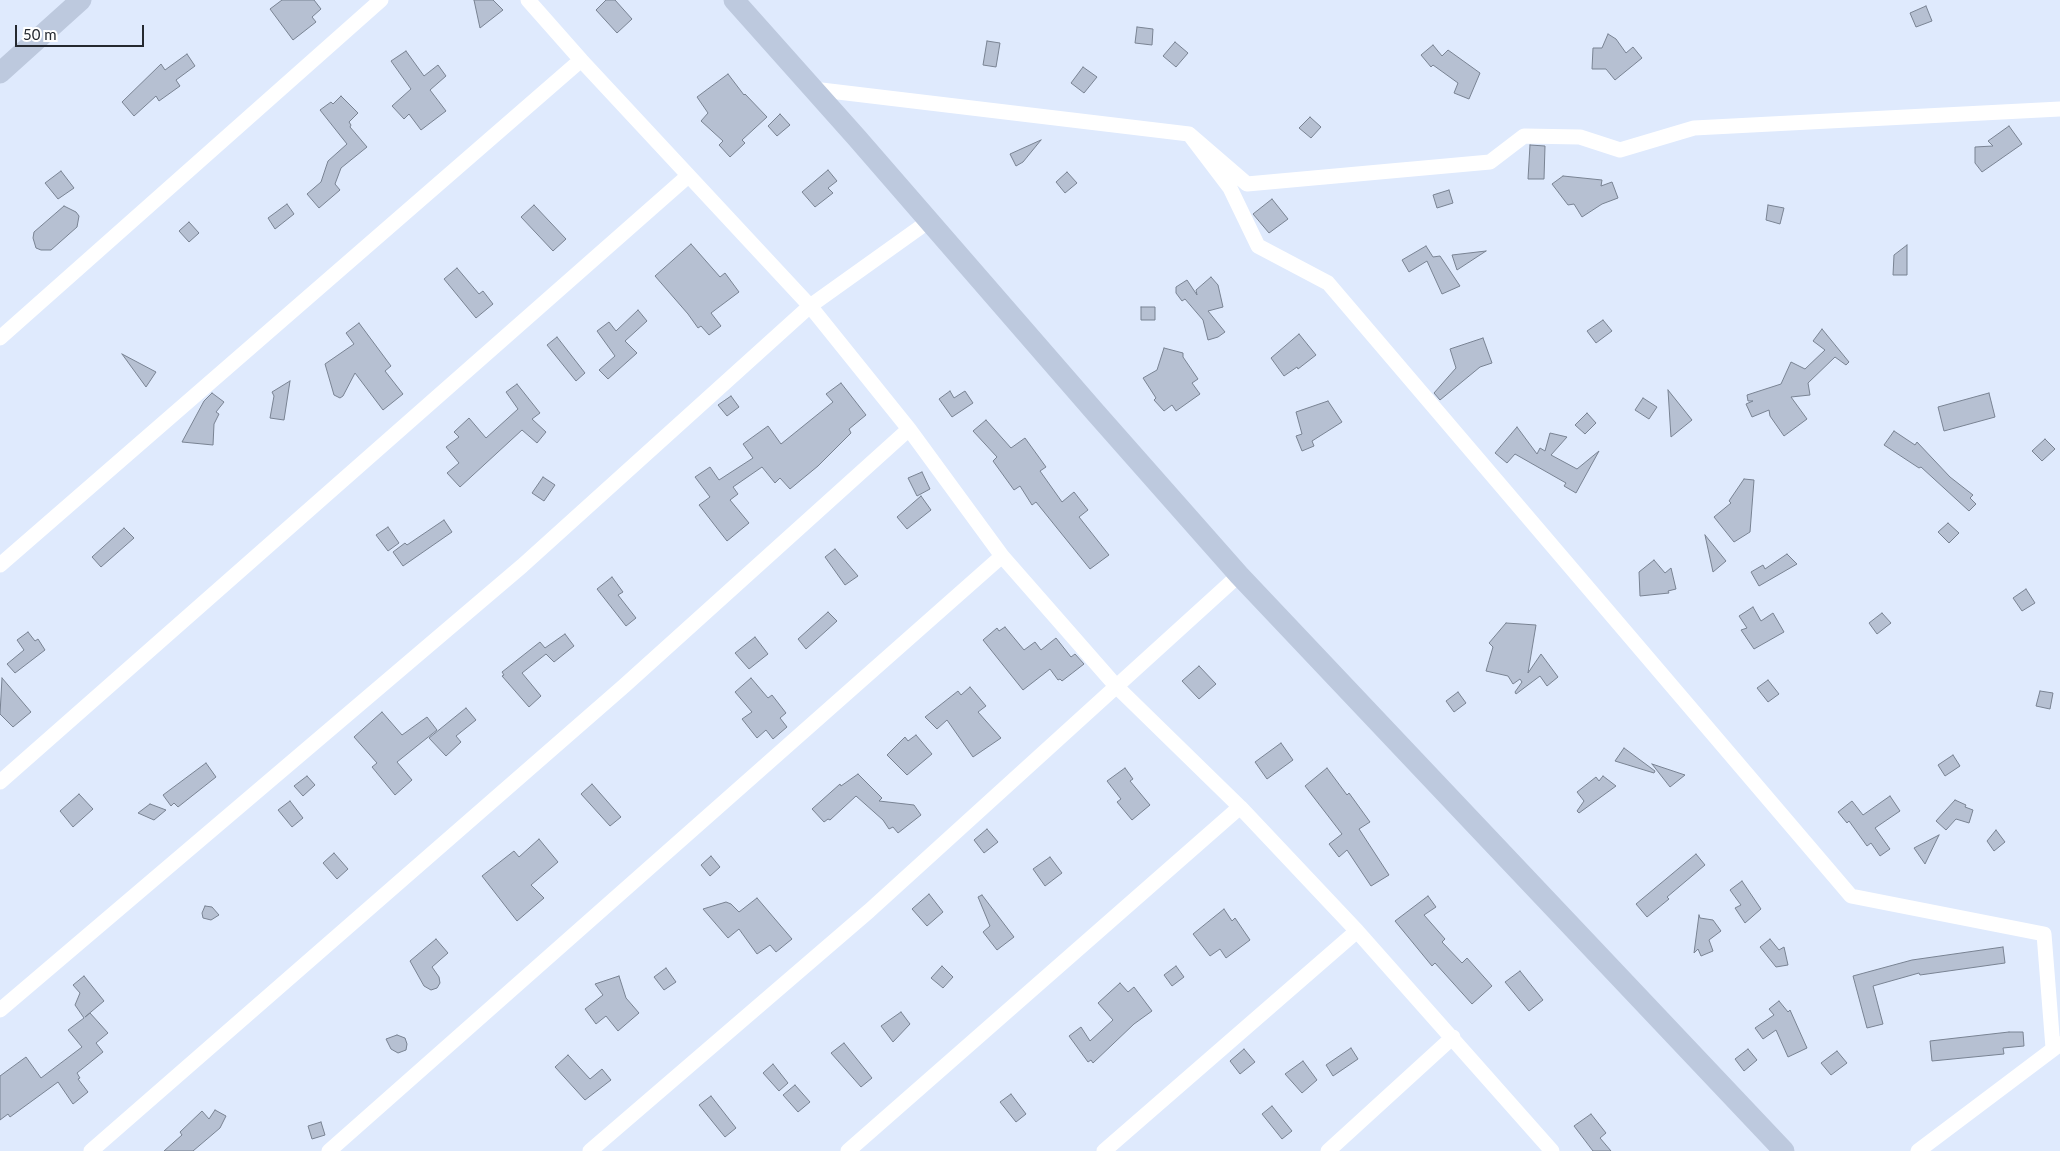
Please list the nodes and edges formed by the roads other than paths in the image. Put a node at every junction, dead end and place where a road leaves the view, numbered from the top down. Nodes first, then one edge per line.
1 (81, 0) edge
2 (381, 0) edge
3 (528, 0) edge
4 (734, 0) edge
5 (581, 60) junction
6 (0, 73) edge
7 (814, 89) junction
8 (2060, 109) edge
9 (1189, 134) junction
10 (688, 176) junction
11 (929, 221) junction
12 (810, 306) junction
13 (0, 338) edge
14 (909, 429) junction
15 (1002, 556) junction
16 (0, 565) edge
17 (1239, 575) junction
18 (1116, 686) junction
19 (0, 782) edge
20 (1240, 807) junction
21 (1358, 931) junction
22 (0, 1010) edge
23 (1453, 1038) junction
24 (2057, 1046) edge
25 (91, 1151) edge
26 (329, 1151) edge
27 (590, 1151) edge
28 (848, 1151) edge
29 (1104, 1151) edge
30 (1328, 1151) edge
31 (1552, 1151) edge
32 (1784, 1151) edge
33 (1918, 1151) edge

1 - 6 street
2 - 13 street
3 - 5 street
4 - 7 street
5 - 10 street
5 - 16 street
7 - 9 street
7 - 11 street
8 - 9 street
9 - 24 street
10 - 12 street
10 - 19 street
11 - 12 street
11 - 17 street
12 - 14 street
12 - 22 street
14 - 15 street
14 - 25 street
15 - 18 street
15 - 26 street
17 - 18 street
17 - 32 street
18 - 20 street
18 - 27 street
20 - 21 street
20 - 28 street
21 - 23 street
21 - 29 street
23 - 30 street
23 - 31 street
24 - 33 street

